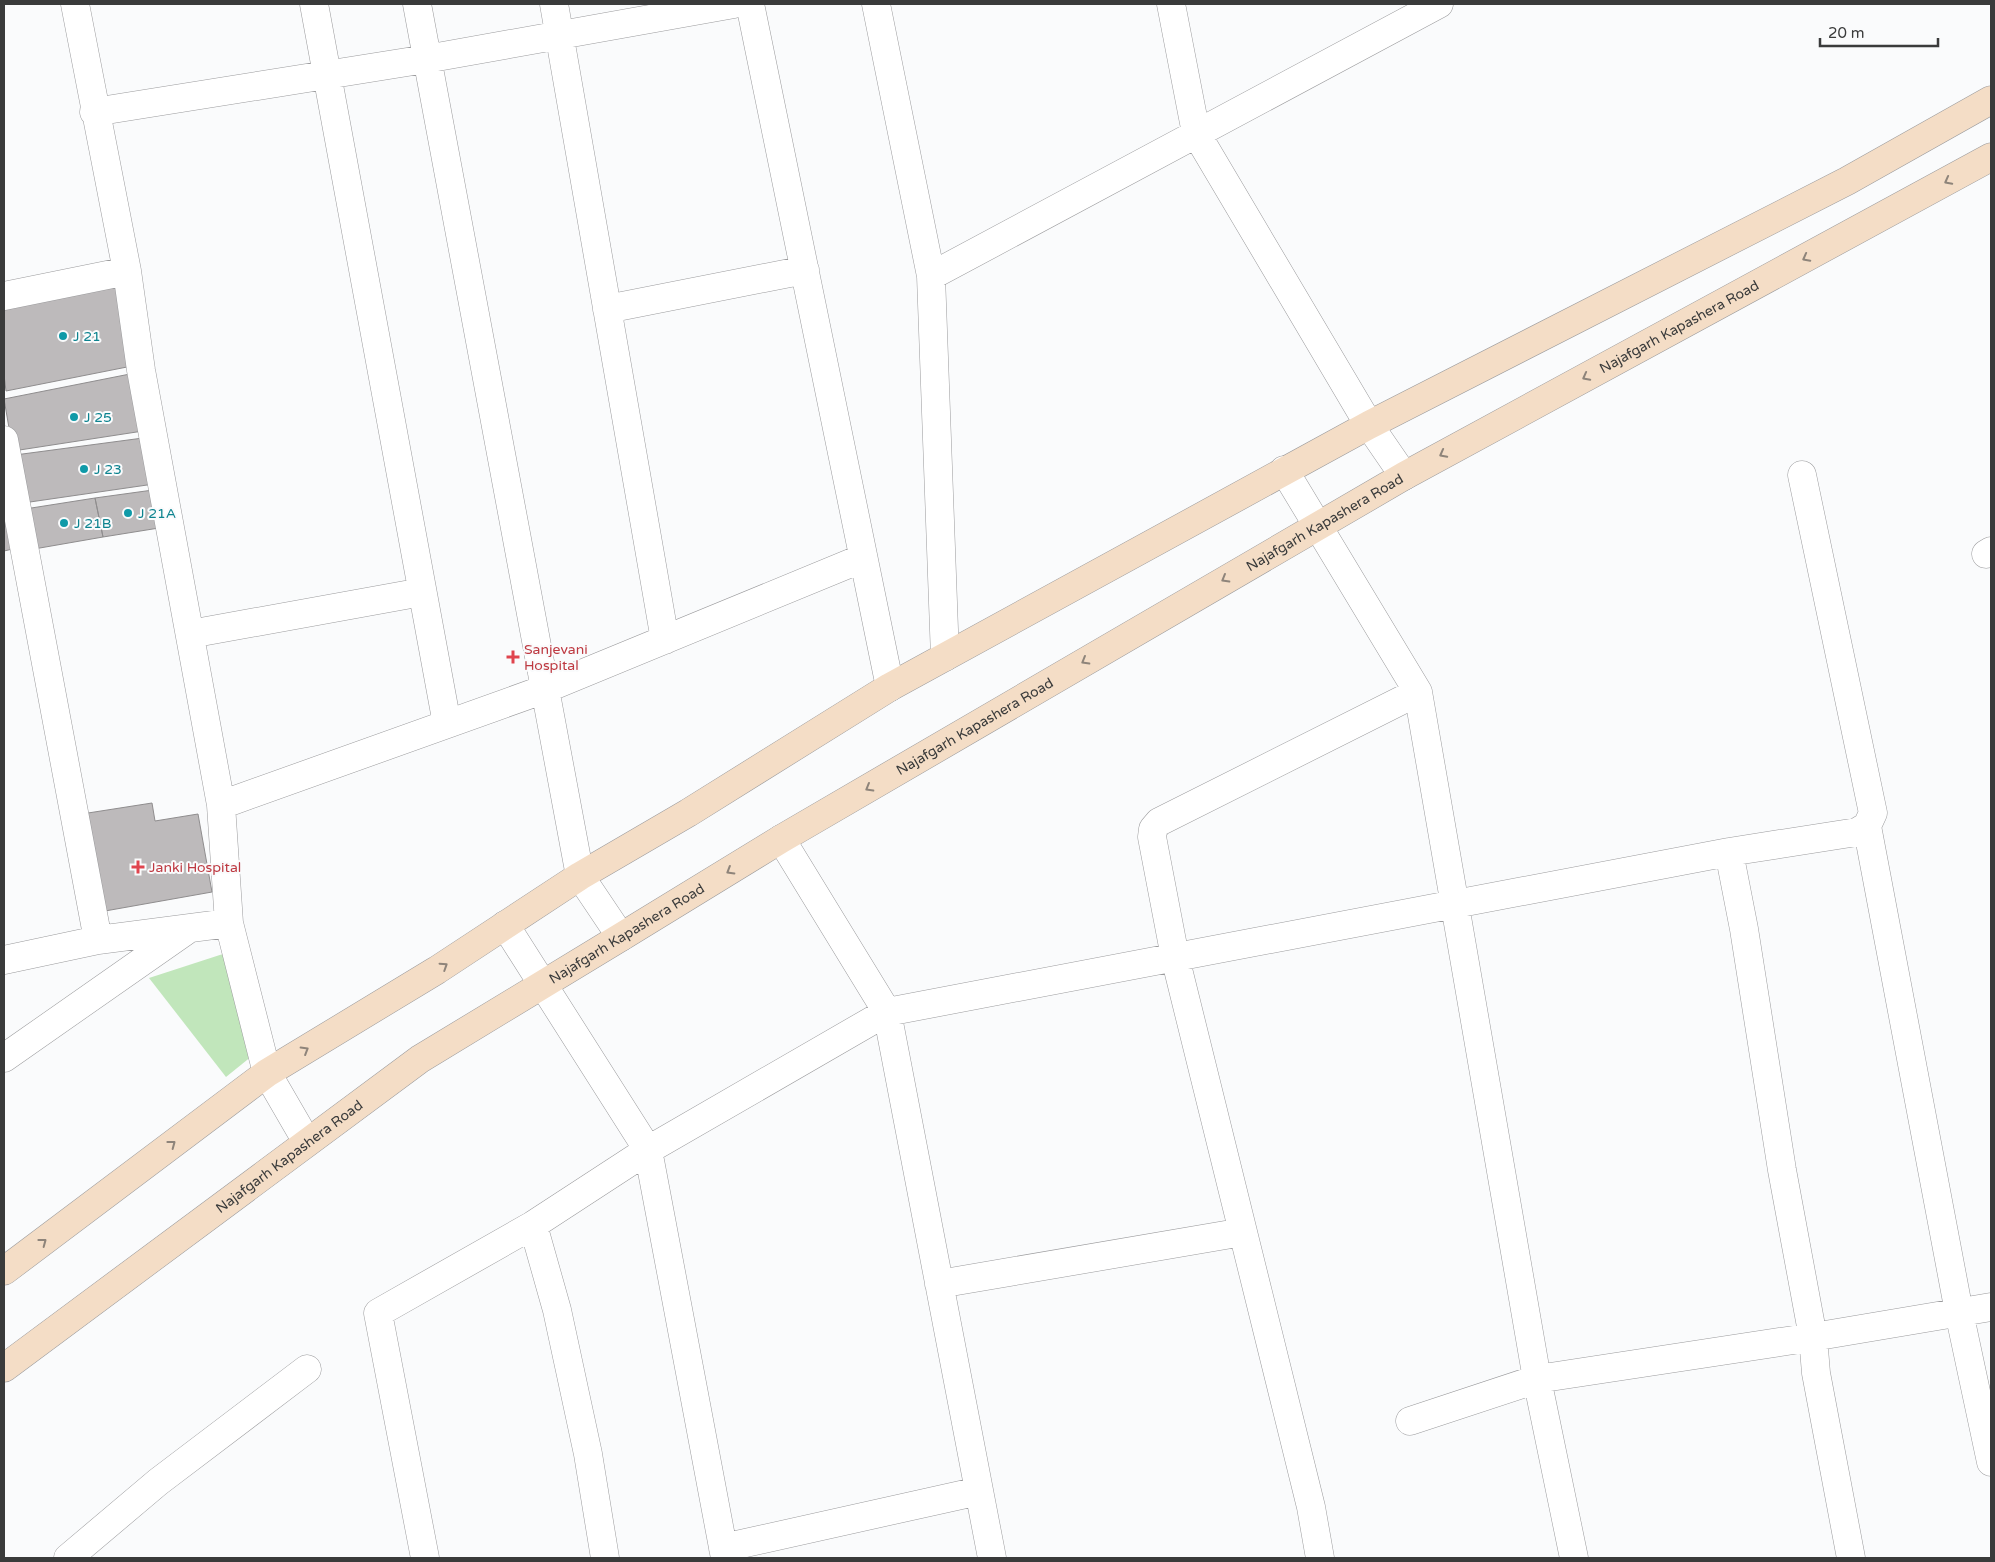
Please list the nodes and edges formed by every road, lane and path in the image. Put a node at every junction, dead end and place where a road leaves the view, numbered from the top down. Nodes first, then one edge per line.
1 (75, 4) edge
2 (314, 4) edge
3 (417, 4) edge
4 (554, 4) edge
5 (734, 4) edge
6 (750, 4) edge
7 (876, 4) edge
8 (1170, 4) edge
9 (1439, 4) edge
10 (560, 35) junction
11 (426, 58) junction
12 (326, 75) junction
13 (1991, 100) edge
14 (94, 112) junction
15 (1196, 133) junction
16 (1991, 157) edge
17 (805, 270) junction
18 (127, 271) junction
19 (931, 276) junction
20 (4, 296) edge
21 (607, 309) junction
22 (1369, 424) junction
23 (4, 440) edge
24 (1284, 470) junction
25 (1802, 475) dead end
26 (1404, 476) junction
27 (1317, 525) junction
28 (863, 558) junction
29 (422, 592) junction
30 (190, 634) junction
31 (665, 640) junction
32 (945, 657) junction
33 (890, 687) junction
34 (545, 689) junction
35 (1418, 692) junction
36 (447, 724) junction
37 (221, 805) junction
38 (1867, 826) junction
39 (782, 840) junction
40 (1729, 852) junction
41 (580, 876) junction
42 (1455, 904) junction
43 (229, 923) junction
44 (504, 926) junction
45 (191, 928) junction
46 (621, 937) junction
47 (98, 940) junction
48 (1175, 957) junction
49 (4, 960) edge
50 (542, 985) junction
51 (887, 1012) junction
52 (4, 1058) edge
53 (267, 1073) junction
54 (307, 1142) junction
55 (648, 1150) junction
56 (533, 1225) junction
57 (1243, 1232) junction
58 (4, 1271) edge
59 (939, 1284) junction
60 (1991, 1307) edge
61 (1959, 1312) junction
62 (1813, 1338) junction
63 (4, 1368) edge
64 (307, 1369) dead end
65 (1537, 1379) junction
66 (1410, 1421) dead end
67 (1991, 1462) edge
68 (979, 1491) junction
69 (724, 1553) edge
70 (68, 1558) edge
71 (425, 1558) edge
72 (605, 1558) edge
73 (992, 1558) edge
74 (1320, 1558) edge
75 (1574, 1558) edge
76 (1851, 1558) edge

1 - 14 street
2 - 12 street
3 - 11 street
4 - 10 street
5 - 10 street
6 - 17 street
7 - 19 street
8 - 15 street
9 - 15 street
10 - 11 street
10 - 21 street
11 - 12 street
11 - 34 street
12 - 14 street
12 - 29 street
13 - 22 main road
14 - 18 street
15 - 19 street
15 - 22 street
16 -> 26 main road, Najafgarh Kapashera Road
17 - 21 street
17 - 28 street
18 - 20 street
18 - 30 street
19 - 32 street
21 - 31 street
22 - 24 main road
22 - 26 street
23 - 47 street
24 - 27 street
24 - 32 main road
25 - 38 street
26 - 27 main road, Najafgarh Kapashera Road
27 - 35 street
27 -> 39 main road, Najafgarh Kapashera Road
28 - 31 street
28 - 33 street
29 - 30 street
29 - 36 street
30 - 37 street
31 - 34 street
32 - 33 main road
33 - 41 main road
34 - 36 street
34 - 41 street
35 - 42 street
35 - 48 street
36 - 37 street
37 - 43 street
38 - 40 street
38 - 61 street
39 -> 46 main road, Najafgarh Kapashera Road
39 - 51 street
40 - 42 street
40 - 62 street
41 - 44 main road
41 - 46 street
42 - 48 street
42 - 65 street
43 - 45 street
43 - 53 street
44 - 50 street
53 -> 44 main road
45 - 47 street
45 - 52 street
46 - 50 main road, Najafgarh Kapashera Road
47 - 49 street
48 - 51 street
48 - 57 street
50 - 54 main road, Najafgarh Kapashera Road
50 - 55 street
51 - 55 street
51 - 59 street
53 - 54 street
58 -> 53 main road
54 - 63 main road, Najafgarh Kapashera Road
55 - 56 street
55 - 69 street
56 - 71 street
56 - 72 street
57 - 59 street
57 - 74 street
59 - 68 street
60 - 61 street
61 - 62 street
61 - 67 street
62 - 65 street
62 - 76 street
64 - 70 street
65 - 66 street
65 - 75 street
68 - 69 street
68 - 73 street

